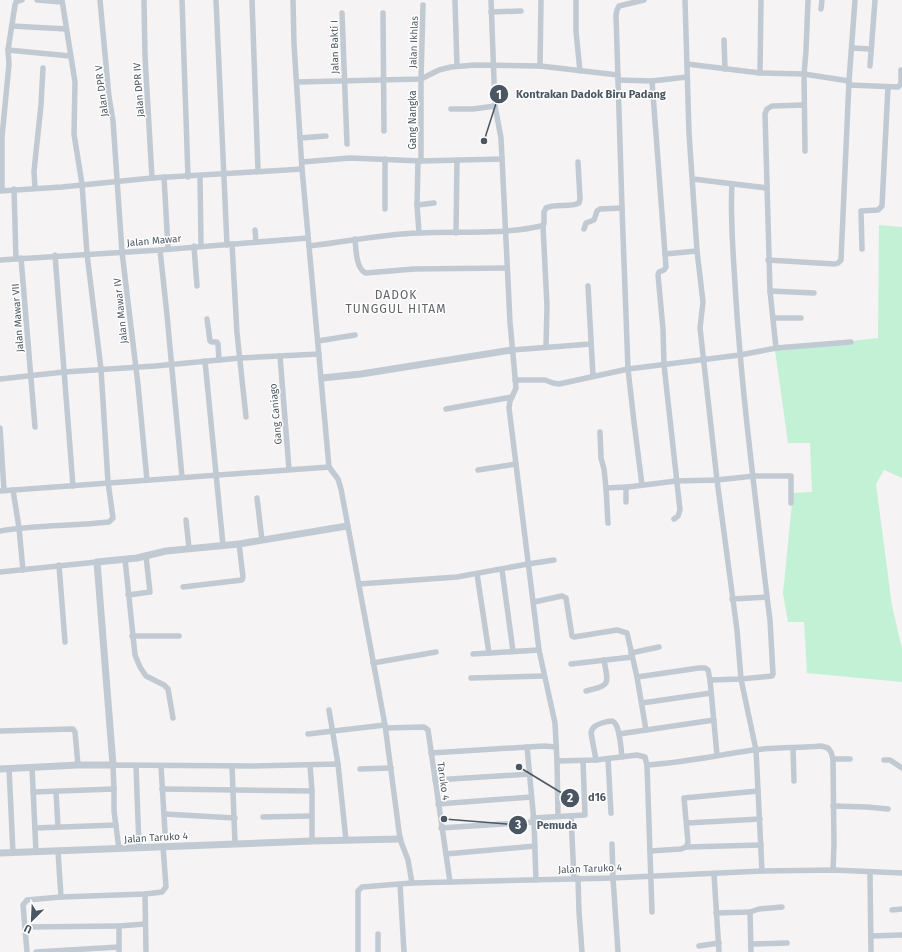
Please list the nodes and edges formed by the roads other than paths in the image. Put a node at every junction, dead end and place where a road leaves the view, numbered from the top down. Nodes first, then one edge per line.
1 (22, 0) edge
2 (37, 0) edge
3 (100, 0) edge
4 (144, 0) edge
5 (182, 0) edge
6 (216, 0) edge
7 (252, 0) edge
8 (294, 0) edge
9 (455, 0) edge
10 (491, 0) edge
11 (541, 0) edge
12 (576, 0) edge
13 (644, 0) edge
14 (685, 0) edge
15 (761, 0) edge
16 (808, 0) edge
17 (822, 0) edge
18 (856, 0) edge
19 (875, 0) edge
20 (62, 1) edge
21 (623, 2) edge
22 (423, 5) dead end
23 (820, 9) dead end
24 (491, 12) junction
25 (521, 12) dead end
26 (342, 13) dead end
27 (383, 13) dead end
28 (12, 26) junction
29 (66, 29) junction
30 (492, 38) junction
31 (499, 39) dead end
32 (724, 40) dead end
33 (852, 48) junction
34 (8, 50) junction
35 (871, 50) junction
36 (70, 56) junction
37 (687, 64) junction
38 (492, 65) junction
39 (457, 66) junction
40 (540, 66) junction
41 (870, 66) dead end
42 (43, 68) dead end
43 (725, 69) junction
44 (901, 70) edge
45 (580, 71) junction
46 (760, 73) junction
47 (804, 74) junction
48 (618, 77) junction
49 (687, 77) junction
50 (384, 79) junction
51 (421, 79) junction
52 (344, 80) junction
53 (652, 81) junction
54 (297, 82) junction
55 (849, 84) junction
56 (888, 87) junction
57 (804, 105) junction
58 (495, 106) junction
59 (451, 110) dead end
60 (384, 131) dead end
61 (326, 136) dead end
62 (300, 138) junction
63 (347, 144) dead end
64 (805, 151) dead end
65 (385, 159) junction
66 (502, 159) junction
67 (457, 160) junction
68 (420, 161) junction
69 (302, 162) junction
70 (578, 162) dead end
71 (302, 168) junction
72 (258, 171) junction
73 (223, 174) junction
74 (188, 176) junction
75 (200, 176) junction
76 (152, 178) junction
77 (164, 178) junction
78 (693, 179) junction
79 (118, 180) junction
80 (82, 184) junction
81 (732, 184) junction
82 (35, 188) junction
83 (767, 188) junction
84 (14, 189) junction
85 (1, 190) edge
86 (434, 203) dead end
87 (417, 206) junction
88 (622, 208) junction
89 (386, 210) dead end
90 (543, 226) junction
91 (584, 229) dead end
92 (255, 230) dead end
93 (505, 230) junction
94 (419, 233) junction
95 (456, 233) junction
96 (308, 238) junction
97 (354, 240) junction
98 (256, 242) junction
99 (230, 244) junction
100 (194, 246) junction
101 (201, 246) junction
102 (309, 246) junction
103 (168, 248) junction
104 (862, 249) dead end
105 (160, 250) junction
106 (697, 251) junction
107 (122, 252) junction
108 (87, 254) junction
109 (665, 254) junction
110 (55, 256) junction
111 (18, 258) junction
112 (0, 260) edge
113 (768, 260) junction
114 (506, 268) junction
115 (197, 286) dead end
116 (588, 286) dead end
117 (770, 291) junction
118 (814, 293) dead end
119 (773, 318) junction
120 (801, 318) dead end
121 (207, 319) dead end
122 (355, 335) dead end
123 (318, 341) junction
124 (850, 342) dead end
125 (591, 344) junction
126 (546, 346) junction
127 (776, 348) junction
128 (512, 350) junction
129 (319, 354) junction
130 (740, 355) junction
131 (280, 356) junction
132 (240, 358) junction
133 (702, 359) junction
134 (220, 360) junction
135 (205, 361) junction
136 (171, 365) junction
137 (664, 365) junction
138 (135, 367) junction
139 (628, 369) junction
140 (101, 370) junction
141 (64, 372) junction
142 (30, 376) junction
143 (593, 376) junction
144 (322, 378) junction
145 (0, 379) edge
146 (515, 380) junction
147 (512, 397) junction
148 (446, 409) dead end
149 (246, 417) dead end
150 (35, 427) dead end
151 (0, 428) edge
152 (600, 432) dead end
153 (516, 464) junction
154 (329, 467) junction
155 (289, 470) junction
156 (478, 470) dead end
157 (217, 474) junction
158 (754, 476) junction
159 (182, 477) junction
160 (147, 480) junction
161 (717, 480) junction
162 (676, 481) junction
163 (108, 482) junction
164 (642, 484) junction
165 (73, 486) junction
166 (606, 488) junction
167 (627, 488) junction
168 (13, 490) junction
169 (2, 491) edge
170 (257, 498) dead end
171 (626, 502) dead end
172 (791, 503) dead end
173 (674, 519) dead end
174 (186, 520) dead end
175 (608, 523) dead end
176 (347, 526) junction
177 (19, 528) junction
178 (0, 531) edge
179 (262, 540) junction
180 (239, 544) junction
181 (223, 545) junction
182 (189, 548) junction
183 (146, 556) junction
184 (125, 559) junction
185 (554, 560) dead end
186 (97, 562) junction
187 (528, 564) junction
188 (59, 565) junction
189 (23, 570) junction
190 (502, 570) junction
191 (0, 572) edge
192 (477, 574) junction
193 (360, 584) junction
194 (183, 587) dead end
195 (128, 595) junction
196 (767, 597) junction
197 (732, 599) junction
198 (534, 602) junction
199 (132, 636) junction
200 (179, 636) dead end
201 (65, 642) dead end
202 (659, 647) dead end
203 (539, 650) junction
204 (513, 651) junction
205 (436, 652) dead end
206 (489, 653) junction
207 (473, 654) dead end
208 (632, 655) junction
209 (604, 660) junction
210 (373, 663) junction
211 (571, 664) dead end
212 (544, 676) junction
213 (637, 677) junction
214 (471, 678) dead end
215 (741, 679) junction
216 (710, 680) junction
217 (586, 691) dead end
218 (711, 693) junction
219 (642, 703) junction
220 (329, 710) dead end
221 (173, 718) dead end
222 (714, 720) junction
223 (385, 727) junction
224 (646, 730) junction
225 (0, 731) edge
226 (334, 732) junction
227 (308, 734) dead end
228 (619, 734) junction
229 (528, 747) junction
230 (556, 747) junction
231 (793, 748) junction
232 (756, 750) junction
233 (431, 753) junction
234 (717, 755) junction
235 (622, 757) junction
236 (608, 758) junction
237 (833, 759) junction
238 (850, 759) dead end
239 (596, 760) junction
240 (884, 760) dead end
241 (557, 761) junction
242 (583, 761) junction
243 (338, 764) junction
244 (78, 765) junction
245 (113, 765) junction
246 (310, 765) junction
247 (647, 765) junction
248 (136, 766) junction
249 (161, 766) junction
250 (232, 766) junction
251 (32, 767) junction
252 (9, 768) junction
253 (391, 768) junction
254 (902, 768) edge
255 (0, 769) edge
256 (360, 770) dead end
257 (530, 774) junction
258 (435, 780) junction
259 (794, 781) dead end
260 (114, 789) junction
261 (162, 789) junction
262 (234, 791) junction
263 (312, 791) junction
264 (758, 791) junction
265 (33, 792) junction
266 (56, 792) junction
267 (531, 797) junction
268 (438, 804) junction
269 (833, 806) junction
270 (888, 809) dead end
271 (612, 813) dead end
272 (164, 814) junction
273 (312, 816) junction
274 (558, 816) junction
275 (571, 816) junction
276 (262, 817) dead end
277 (235, 818) junction
278 (760, 819) junction
279 (533, 820) junction
280 (687, 823) junction
281 (116, 825) junction
282 (58, 827) junction
283 (35, 828) junction
284 (441, 828) junction
285 (165, 832) dead end
286 (400, 839) junction
287 (346, 840) junction
288 (312, 841) junction
289 (235, 844) junction
290 (612, 844) dead end
291 (761, 845) junction
292 (163, 846) junction
293 (535, 846) junction
294 (139, 847) junction
295 (686, 847) junction
296 (119, 848) junction
297 (58, 851) junction
298 (650, 851) junction
299 (36, 852) junction
300 (0, 853) edge
301 (13, 853) junction
302 (446, 854) junction
303 (833, 870) junction
304 (762, 871) junction
305 (870, 872) junction
306 (902, 873) edge
307 (714, 874) junction
308 (651, 875) junction
309 (576, 878) junction
310 (613, 878) junction
311 (536, 880) junction
312 (450, 882) junction
313 (412, 883) junction
314 (400, 885) junction
315 (145, 894) junction
316 (61, 897) junction
317 (782, 907) dead end
318 (892, 910) dead end
319 (902, 910) edge
320 (652, 912) dead end
321 (750, 912) junction
322 (716, 913) junction
323 (145, 924) junction
324 (119, 926) junction
325 (25, 927) junction
326 (378, 934) dead end
327 (902, 935) edge
328 (871, 936) junction
329 (787, 943) dead end
330 (719, 944) junction
331 (751, 944) junction
332 (700, 946) dead end
333 (97, 950) edge
334 (119, 950) edge
335 (73, 951) edge
336 (26, 952) edge
337 (36, 952) edge
338 (146, 952) edge
339 (358, 952) edge
340 (378, 952) edge
341 (404, 952) edge
342 (582, 952) edge
343 (618, 952) edge
344 (719, 952) edge
345 (751, 952) edge
346 (871, 952) edge

1 - 28 street
2 - 20 street
3 - 79 street, Jalan DPR V
4 - 76 street, Jalan DPR IV
5 - 74 street
6 - 73 street
7 - 72 street
8 - 54 street
9 - 39 street
10 - 24 street
11 - 40 street
12 - 45 street
13 - 21 street
14 - 37 street
15 - 46 street
16 - 47 street
17 - 23 street
18 - 33 street
19 - 35 street
20 - 29 street
21 - 48 street
22 - 51 street, Jalan Ikhlas
24 - 25 street
24 - 30 street
26 - 52 street, Jalan Bakti I
27 - 50 street
28 - 29 street
28 - 34 street
29 - 36 street
30 - 31 street
30 - 38 street
32 - 43 street
33 - 35 street
33 - 55 street
34 - 36 street
34 - 85 street
35 - 41 street
36 - 80 street
37 - 43 street
37 - 49 street
38 - 39 street
38 - 40 street
38 - 58 street
39 - 51 street
40 - 45 street
42 - 82 street
43 - 46 street
44 - 56 street
45 - 48 street
46 - 47 street
47 - 55 street
47 - 57 street
48 - 53 street
48 - 88 street
49 - 53 street
49 - 78 street
50 - 51 street
50 - 52 street
50 - 60 street
51 - 68 street, Gang Nangka
52 - 54 street
52 - 63 street, Jalan Bakti I
53 - 109 street
54 - 62 street
55 - 56 street
55 - 113 street
56 - 104 street
57 - 64 street
57 - 83 street
58 - 59 street
58 - 66 street
61 - 62 street
62 - 69 street
65 - 68 street
65 - 69 street
65 - 89 street
66 - 67 street
66 - 93 street
67 - 68 street
67 - 95 street
68 - 87 street, Gang Nangka
69 - 71 street
70 - 90 street
71 - 72 street
71 - 96 street
72 - 73 street
73 - 75 street
73 - 99 street
74 - 75 street
74 - 77 street
75 - 101 street
76 - 77 street
76 - 79 street
77 - 103 street
78 - 81 street
78 - 106 street
79 - 80 street
79 - 107 street, Jalan DPR V
80 - 82 street
80 - 108 street
81 - 83 street
81 - 130 street
82 - 84 street
83 - 113 street
84 - 85 street
84 - 111 street, Jalan Mawar VII
86 - 87 street
87 - 94 street, Gang Nangka
88 - 91 street
88 - 139 street
90 - 93 street
90 - 126 street
92 - 98 street
93 - 95 street
93 - 114 street
94 - 95 street
94 - 97 street
96 - 98 street, Jalan Mawar
96 - 102 street
97 - 102 street
97 - 114 street
98 - 99 street, Jalan Mawar
99 - 101 street, Jalan Mawar
99 - 132 street
100 - 101 street, Jalan Mawar
100 - 103 street, Jalan Mawar
100 - 115 street
102 - 123 street
103 - 105 street, Jalan Mawar
105 - 107 street, Jalan Mawar
105 - 136 street
106 - 109 street
106 - 133 street
107 - 108 street, Jalan Mawar
107 - 138 street, Jalan Mawar IV
108 - 110 street, Jalan Mawar
108 - 140 street
109 - 137 street
110 - 111 street, Jalan Mawar
110 - 141 street
111 - 112 street, Jalan Mawar
111 - 142 street, Jalan Mawar VII
113 - 117 street
114 - 128 street
116 - 125 street
117 - 118 street
117 - 119 street
119 - 120 street
119 - 127 street
121 - 134 street
122 - 123 street
123 - 129 street
124 - 127 street
125 - 126 street
125 - 143 street
126 - 128 street
127 - 130 street
128 - 144 street
128 - 146 street
129 - 131 street
129 - 144 street
130 - 133 street
130 - 158 street
131 - 132 street
131 - 155 street, Gang Caniago
132 - 134 street
132 - 149 street
133 - 137 street
133 - 161 street
134 - 135 street
135 - 136 street
135 - 157 street
136 - 138 street
136 - 159 street
137 - 139 street
137 - 162 street
138 - 140 street
138 - 160 street, Jalan Mawar IV
139 - 143 street
139 - 164 street
140 - 141 street
140 - 163 street
141 - 142 street
141 - 165 street
142 - 145 street
142 - 150 street, Jalan Mawar VII
143 - 146 street
144 - 154 street
146 - 147 street
147 - 148 street
147 - 153 street
151 - 169 street
152 - 166 street
153 - 156 street
153 - 187 street
154 - 155 street
154 - 176 street
155 - 157 street
157 - 159 street
157 - 181 street
158 - 161 street
158 - 172 street
158 - 196 street
159 - 160 street
160 - 163 street
161 - 162 street
161 - 197 street
162 - 164 street
162 - 173 street
163 - 165 street
163 - 177 street
164 - 167 street
165 - 168 street
166 - 167 street
166 - 175 street
167 - 171 street
168 - 169 street
168 - 177 street
170 - 179 street
174 - 182 street
176 - 179 street
176 - 193 street
177 - 178 street
177 - 189 street
179 - 180 street
180 - 181 street
180 - 194 street
181 - 182 street
182 - 183 street
183 - 184 street
183 - 195 street
184 - 186 street
184 - 195 street
185 - 187 street
186 - 188 street
186 - 245 street
187 - 190 street
187 - 198 street
188 - 189 street
188 - 201 street
189 - 191 street
190 - 192 street
190 - 204 street
192 - 193 street
192 - 206 street
193 - 210 street
195 - 199 street
196 - 197 street
196 - 215 street
197 - 215 street
198 - 203 street
198 - 208 street
199 - 200 street
199 - 221 street
202 - 208 street
203 - 204 street
203 - 212 street
204 - 206 street
205 - 210 street
206 - 207 street
208 - 209 street
208 - 213 street
209 - 211 street
209 - 217 street
210 - 223 street
212 - 214 street
212 - 230 street
213 - 216 street
213 - 219 street
215 - 216 street
215 - 232 street
216 - 218 street
218 - 219 street
218 - 222 street
219 - 224 street
220 - 226 street
222 - 224 street
222 - 234 street
223 - 226 street
223 - 233 street, Taruko 4
223 - 253 street
224 - 228 street
225 - 244 street
226 - 227 street
226 - 243 street
228 - 235 street
228 - 239 street
229 - 230 street
229 - 233 street
229 - 257 street
230 - 241 street
231 - 232 street
231 - 237 street
231 - 259 street
232 - 234 street
232 - 264 street
233 - 258 street, Taruko 4
234 - 247 street
235 - 236 street
235 - 247 street
236 - 239 street
236 - 271 street
237 - 238 street
237 - 269 street
239 - 242 street
240 - 254 street
241 - 242 street
241 - 274 street
242 - 275 street
243 - 246 street
243 - 287 street
244 - 245 street
244 - 251 street
245 - 248 street
245 - 260 street
246 - 250 street
246 - 263 street
247 - 298 street
248 - 249 street
248 - 294 street
249 - 250 street
249 - 261 street
250 - 262 street
251 - 252 street
251 - 265 street
252 - 255 street
252 - 301 street
253 - 256 street
253 - 286 street
257 - 258 street
257 - 267 street
258 - 268 street, Taruko 4
260 - 266 street
260 - 281 street
261 - 262 street
261 - 272 street
262 - 263 street
262 - 277 street
263 - 273 street
264 - 278 street
264 - 280 street
265 - 266 street
265 - 283 street
266 - 282 street
267 - 268 street
267 - 279 street
268 - 284 street, Taruko 4
269 - 270 street
269 - 303 street
272 - 277 street
272 - 285 street
273 - 276 street
273 - 288 street
274 - 275 street
274 - 279 street
275 - 309 street
277 - 289 street
278 - 280 street
278 - 291 street
279 - 284 street
279 - 293 street
280 - 295 street
281 - 282 street
281 - 296 street
282 - 283 street
283 - 299 street
284 - 302 street, Taruko 4
286 - 287 street, Jalan Taruko 4
286 - 313 street
287 - 288 street, Jalan Taruko 4
288 - 289 street, Jalan Taruko 4
289 - 292 street, Jalan Taruko 4
290 - 310 street
291 - 295 street
291 - 304 street
292 - 294 street, Jalan Taruko 4
292 - 315 street
293 - 302 street
293 - 311 street
294 - 296 street, Jalan Taruko 4
295 - 298 street
296 - 297 street, Jalan Taruko 4
297 - 299 street, Jalan Taruko 4
297 - 316 street
298 - 308 street
299 - 301 street, Jalan Taruko 4
300 - 301 street, Jalan Taruko 4
302 - 312 street, Taruko 4
303 - 304 street, Jalan Taruko 4
303 - 305 street, Jalan Taruko 4
304 - 307 street, Jalan Taruko 4
305 - 306 street, Jalan Taruko 4
305 - 328 street
307 - 308 street, Jalan Taruko 4
307 - 322 street
308 - 310 street, Jalan Taruko 4
308 - 320 street
309 - 310 street, Jalan Taruko 4
309 - 311 street, Jalan Taruko 4
309 - 342 street
310 - 343 street
311 - 312 street, Jalan Taruko 4
312 - 313 street, Jalan Taruko 4
313 - 314 street, Jalan Taruko 4
314 - 339 street, Jalan Taruko 4
314 - 341 street
315 - 316 street
315 - 323 street
316 - 325 street
317 - 321 street
318 - 319 street
321 - 322 street
321 - 331 street
322 - 330 street
323 - 324 street
323 - 338 street
324 - 325 street
324 - 334 street
325 - 336 street
326 - 340 street
327 - 328 street
328 - 346 street
329 - 331 street
330 - 332 street
330 - 344 street
331 - 345 street
333 - 334 street
333 - 335 street
335 - 337 street

